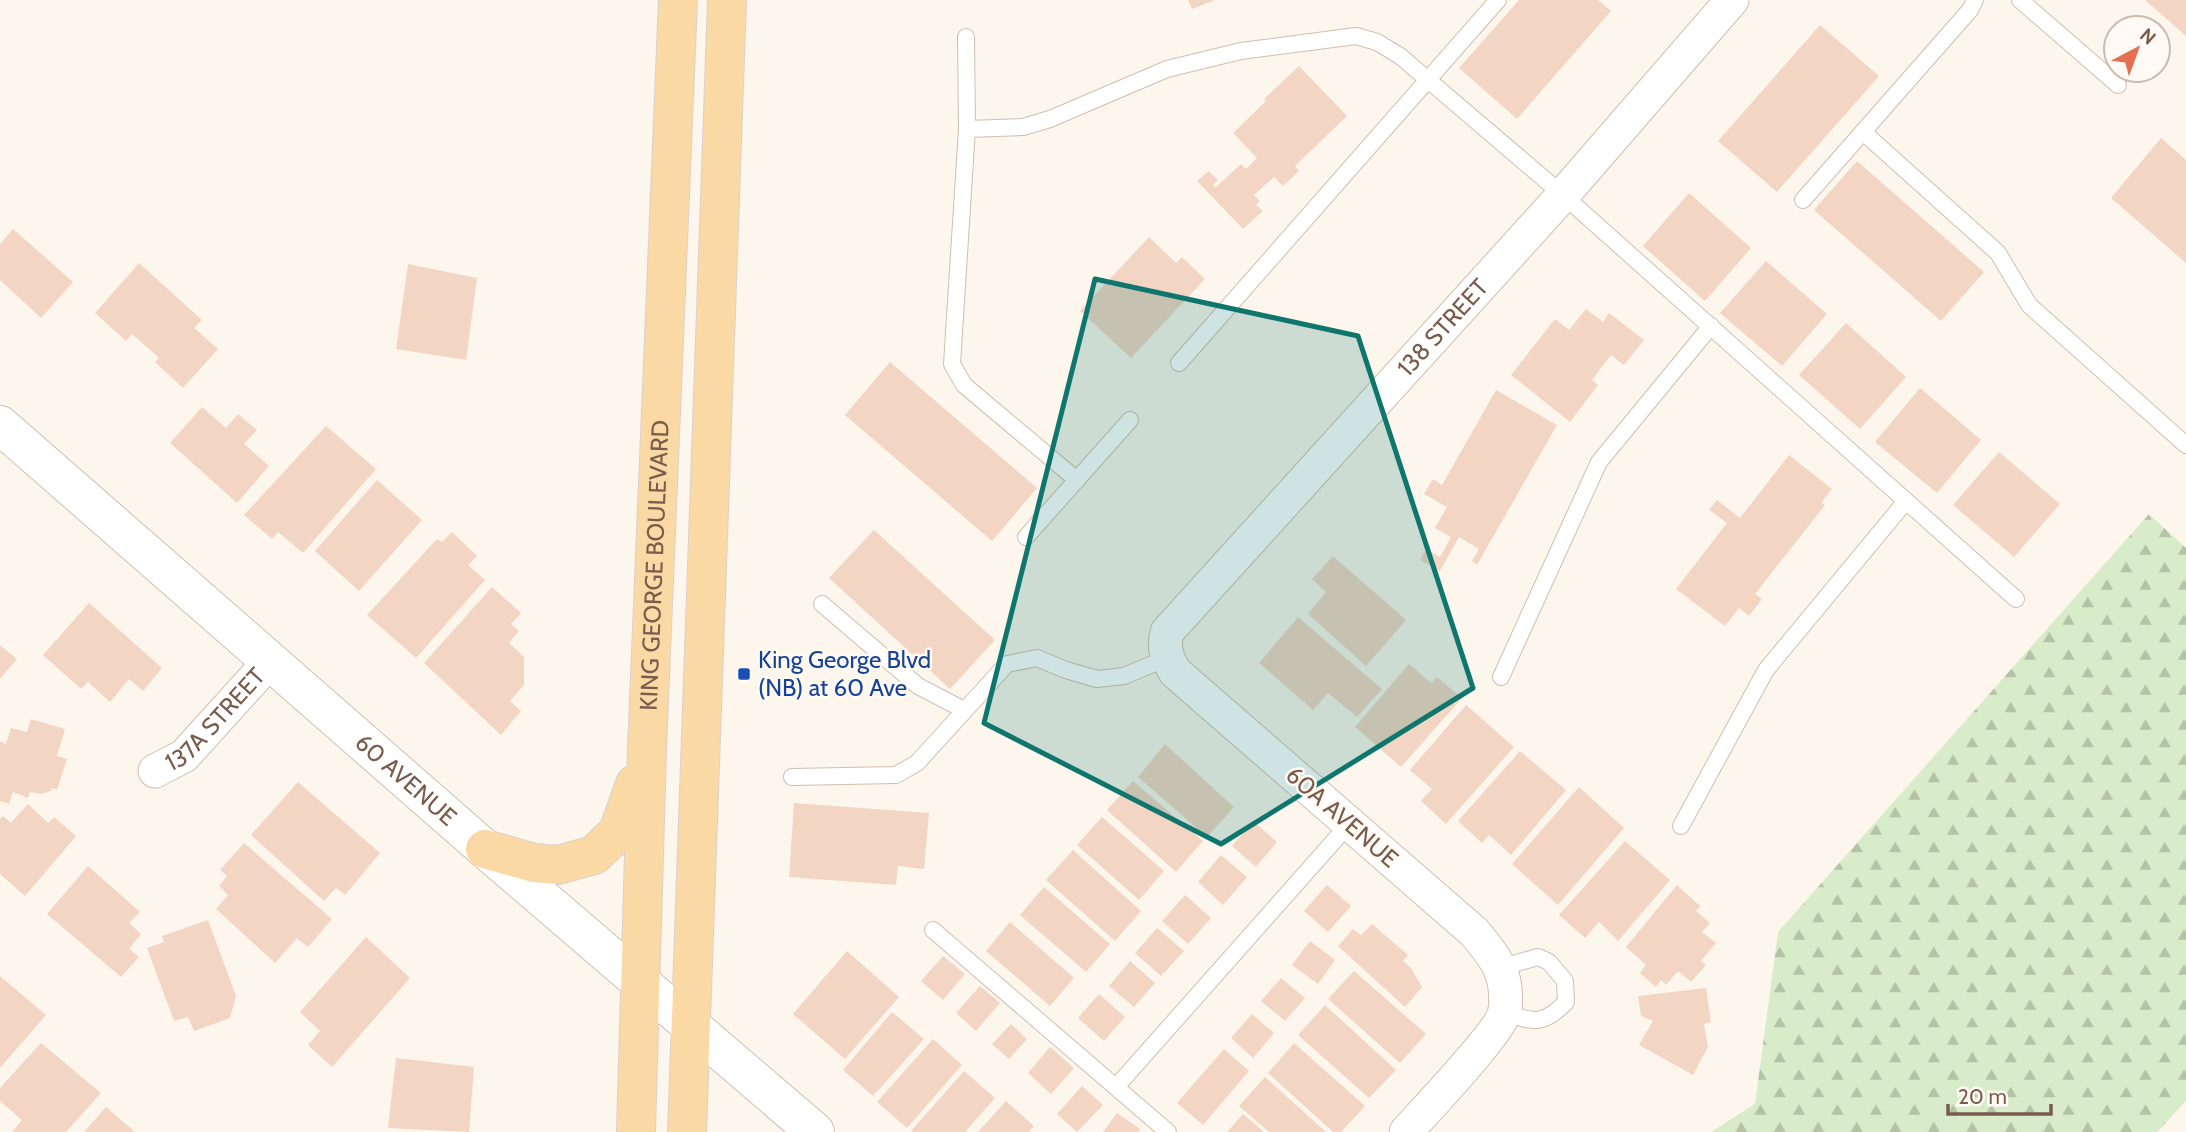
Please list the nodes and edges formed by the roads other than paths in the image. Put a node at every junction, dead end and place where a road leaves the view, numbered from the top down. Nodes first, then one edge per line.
1 (678, 0) edge
2 (727, 0) edge
3 (1498, 0) edge
4 (1732, 0) edge
5 (1975, 0) edge
6 (2020, 0) edge
7 (966, 37) dead end
8 (1428, 80) junction
9 (2118, 85) dead end
10 (967, 130) junction
11 (1863, 132) junction
12 (1563, 195) junction
13 (1803, 201) dead end
14 (1711, 326) junction
15 (1179, 363) dead end
16 (1130, 420) dead end
17 (0, 425) edge
18 (2186, 445) edge
19 (1077, 480) junction
20 (1906, 501) junction
21 (1026, 537) dead end
22 (2016, 599) dead end
23 (822, 604) dead end
24 (1167, 658) junction
25 (270, 660) junction
26 (1501, 677) dead end
27 (964, 709) junction
28 (647, 749) junction
29 (155, 771) dead end
30 (792, 777) dead end
31 (1350, 823) junction
32 (1681, 826) dead end
33 (485, 849) junction
34 (933, 930) dead end
35 (641, 983) junction
36 (691, 1026) junction
37 (1116, 1087) junction
38 (636, 1132) edge
39 (687, 1132) edge
40 (815, 1132) edge
41 (1168, 1132) edge
42 (1406, 1132) edge

1 - 28 main road, KING GEORGE BOULEVARD
2 - 36 main road
3 - 8 lane
4 - 12 street, 138 STREET
5 - 11 lane
6 - 9 lane
7 - 10 lane
8 - 10 lane
8 - 12 lane
8 - 15 lane
10 - 19 lane
11 - 13 lane
11 - 18 lane
12 - 14 lane
12 - 24 street, 138 STREET
14 - 20 lane
14 - 26 lane
16 - 19 lane
17 - 25 street, 60 AVENUE
19 - 21 lane
20 - 22 lane
20 - 32 lane
23 - 27 lane
24 - 27 lane
24 - 31 street, 60A AVENUE
25 - 29 street, 137A STREET
25 - 33 street, 60 AVENUE
27 - 30 lane
28 - 33 main road
28 - 35 main road, KING GEORGE BOULEVARD
31 - 37 lane
31 - 42 street, 60A AVENUE
33 - 35 street, 60 AVENUE
34 - 37 lane
35 - 36 street, 60 AVENUE
35 - 38 main road, KING GEORGE BOULEVARD
36 - 39 main road
36 - 40 street, 60 AVENUE
37 - 41 lane

